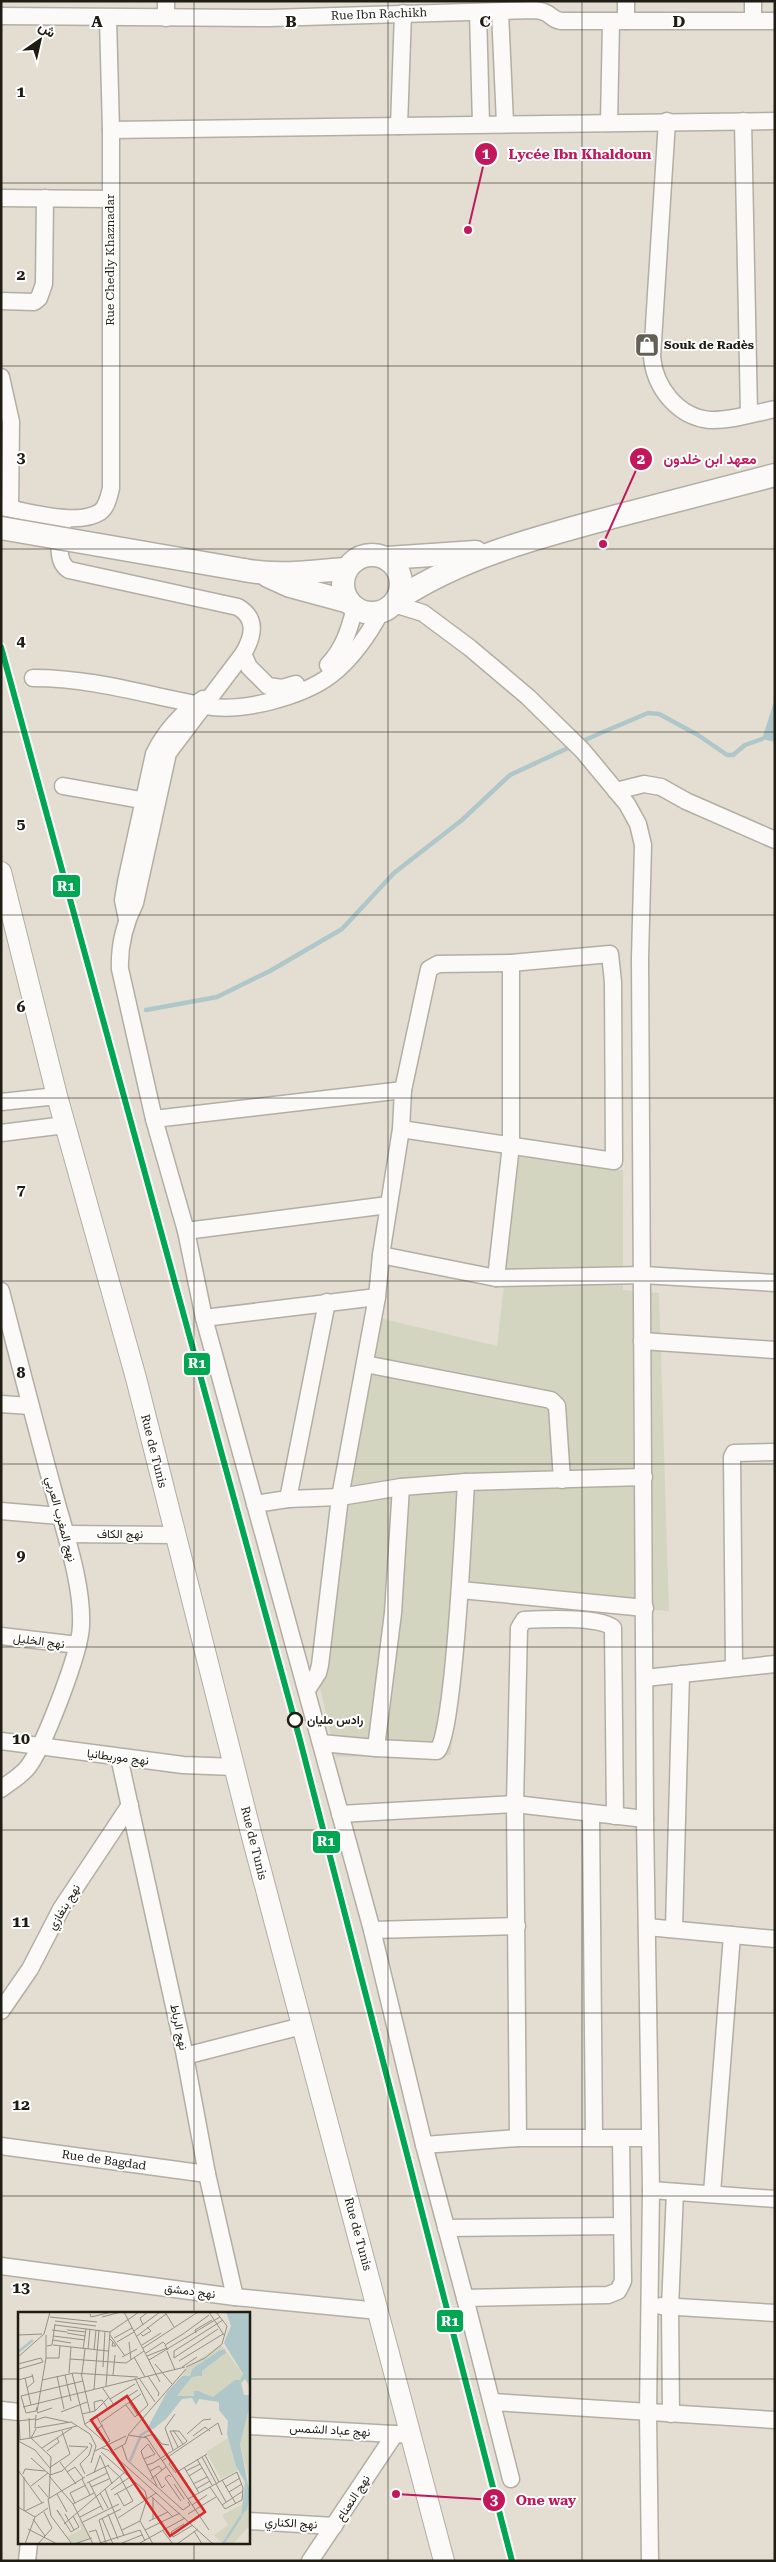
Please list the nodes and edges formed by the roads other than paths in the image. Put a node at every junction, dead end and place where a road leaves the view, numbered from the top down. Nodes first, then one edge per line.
1 (166, 1) edge
2 (626, 1) edge
3 (753, 1) edge
4 (363, 8) edge
5 (270, 9) edge
6 (489, 9) edge
7 (403, 13) junction
8 (1, 16) edge
9 (108, 18) junction
10 (166, 18) junction
11 (753, 20) junction
12 (619, 21) junction
13 (775, 21) edge
14 (667, 121) junction
15 (743, 121) junction
16 (775, 121) edge
17 (505, 123) junction
18 (609, 123) junction
19 (481, 124) junction
20 (399, 126) junction
21 (111, 130) junction
22 (1, 198) edge
23 (45, 198) junction
24 (110, 199) junction
25 (1, 301) edge
26 (1, 377) edge
27 (775, 409) edge
28 (749, 414) junction
29 (775, 475) edge
30 (4, 514) edge
31 (64, 518) junction
32 (499, 550) junction
33 (387, 558) junction
34 (346, 569) junction
35 (253, 572) junction
36 (352, 605) junction
37 (391, 605) junction
38 (243, 654) junction
39 (33, 678) dead end
40 (205, 701) junction
41 (64, 786) dead end
42 (616, 791) junction
43 (150, 802) junction
44 (775, 840) edge
45 (1, 872) edge
46 (511, 963) junction
47 (403, 1090) junction
48 (57, 1096) junction
49 (1, 1102) edge
50 (154, 1119) junction
51 (65, 1125) junction
52 (401, 1129) junction
53 (1, 1133) edge
54 (511, 1145) junction
55 (388, 1205) junction
56 (186, 1230) junction
57 (381, 1255) junction
58 (643, 1275) junction
59 (496, 1278) junction
60 (775, 1283) edge
61 (1, 1291) edge
62 (377, 1297) junction
63 (327, 1302) junction
64 (204, 1318) junction
65 (642, 1341) junction
66 (775, 1350) edge
67 (365, 1364) junction
68 (1, 1404) edge
69 (30, 1406) junction
70 (775, 1452) edge
71 (644, 1477) junction
72 (562, 1480) junction
73 (466, 1482) junction
74 (401, 1487) junction
75 (340, 1497) junction
76 (288, 1499) junction
77 (255, 1504) junction
78 (1, 1511) edge
79 (60, 1516) junction
80 (66, 1534) junction
81 (174, 1535) junction
82 (461, 1590) junction
83 (645, 1608) junction
84 (1, 1636) edge
85 (78, 1645) junction
86 (775, 1664) edge
87 (734, 1667) junction
88 (681, 1674) junction
89 (645, 1678) junction
90 (307, 1690) junction
91 (1, 1741) edge
92 (322, 1743) junction
93 (41, 1746) junction
94 (376, 1748) junction
95 (119, 1757) junction
96 (236, 1767) junction
97 (1, 1789) edge
98 (515, 1804) junction
99 (130, 1805) junction
100 (340, 1814) junction
101 (591, 1814) junction
102 (615, 1816) junction
103 (645, 1819) junction
104 (517, 1926) junction
105 (647, 1927) junction
106 (674, 1928) junction
107 (372, 1930) junction
108 (732, 1935) junction
109 (775, 1939) edge
110 (1, 2011) edge
111 (302, 2026) junction
112 (185, 2056) junction
113 (594, 2137) junction
114 (518, 2138) junction
115 (649, 2138) junction
116 (621, 2139) junction
117 (424, 2145) junction
118 (1, 2146) edge
119 (207, 2174) junction
120 (651, 2190) junction
121 (675, 2192) junction
122 (712, 2193) junction
123 (775, 2199) edge
124 (622, 2226) junction
125 (446, 2228) junction
126 (1, 2266) edge
127 (236, 2297) junction
128 (465, 2298) junction
129 (648, 2306) junction
130 (670, 2307) junction
131 (379, 2311) junction
132 (775, 2313) edge
133 (493, 2402) junction
134 (1, 2410) edge
135 (18, 2412) edge
136 (648, 2413) junction
137 (671, 2414) junction
138 (775, 2420) edge
139 (250, 2426) edge
140 (403, 2434) junction
141 (511, 2479) dead end
142 (250, 2521) edge
143 (334, 2526) junction
144 (29, 2544) edge
145 (28, 2561) edge
146 (310, 2561) edge
147 (444, 2561) edge
148 (650, 2561) edge

1 - 10 street
2 - 12 street
3 - 11 street
4 - 5 street, Rue Ibn Rachikh
4 - 7 street, Rue Ibn Rachikh
5 - 10 street, Rue Ibn Rachikh
6 - 7 street, Rue Ibn Rachikh
6 - 12 street, Rue Ibn Rachikh
6 - 17 street
6 - 19 street
7 - 20 street
8 - 9 street, Rue Ibn Rachikh
9 - 10 street, Rue Ibn Rachikh
9 - 21 street, Rue Chedly Khaznadar
11 - 12 street, Rue Ibn Rachikh
11 - 13 street, Rue Ibn Rachikh
12 - 18 street
14 - 15 street
14 - 18 street
14 - 28 street
15 - 16 street
15 - 28 street
17 - 18 street
17 - 19 street
19 - 20 street
20 - 21 street
21 - 24 street, Rue Chedly Khaznadar
22 - 23 street
23 - 24 street
23 - 25 street
24 - 31 street, Rue Chedly Khaznadar
26 - 30 street
27 - 28 street
29 - 32 main road
30 - 31 street
30 - 35 main road, bridge
31 - 38 street
32 - 33 main road
32 - 37 main road
33 - 34 main road
33 - 37 main road
34 - 35 main road
34 - 36 main road
35 - 36 main road
36 - 37 main road
36 - 38 street
37 - 40 street
37 - 42 street
38 - 40 street
39 - 40 street
40 - 43 street
41 - 43 street
42 - 44 street
42 - 58 street
43 - 50 street
45 - 48 street, Rue de Tunis
46 - 47 street
46 - 54 street
46 - 54 street
47 - 50 street
47 - 52 street
48 - 49 street
48 - 51 street, Rue de Tunis
50 - 56 street
51 - 53 street
51 - 81 street, Rue de Tunis
52 - 54 street
52 - 55 street
54 - 59 street
55 - 56 street
55 - 57 street
56 - 64 street
57 - 59 street
57 - 62 street
58 - 59 street
58 - 60 street
58 - 65 street
61 - 69 street, نهج المغرب العربي
62 - 63 street
62 - 67 street
63 - 64 street
63 - 76 street
64 - 77 street
65 - 66 street
65 - 71 street
67 - 72 street
67 - 75 street
68 - 69 street
69 - 79 street, نهج المغرب العربي
70 - 87 street
71 - 72 street
71 - 83 street
72 - 73 street
73 - 74 street
73 - 82 street
74 - 75 street
74 - 94 street
75 - 76 street
75 - 90 street
76 - 77 street
77 - 90 street
78 - 79 street
79 - 80 street, نهج المغرب العربي
80 - 81 street, نهج الكاف
80 - 85 street, نهج المغرب العربي
81 - 96 street, Rue de Tunis
82 - 83 street
82 - 94 street
83 - 89 street
84 - 85 street, نهج الخليل
85 - 93 street, نهج المغرب العربي
86 - 87 street
87 - 88 street
88 - 89 street
88 - 106 street
89 - 103 street
90 - 92 street
91 - 93 street, نهج موريطانيا
92 - 94 street
92 - 100 street
93 - 95 street, نهج موريطانيا
93 - 97 street, نهج المغرب العربي
95 - 96 street, نهج موريطانيا
95 - 99 street, نهج الرباط
96 - 111 street, Rue de Tunis
98 - 100 street
98 - 101 street
98 - 102 street
98 - 104 street
99 - 110 street, نهج بنغازي
99 - 112 street, نهج الرباط
100 - 107 street
101 - 102 street
101 - 113 street
102 - 103 street
103 - 105 street
104 - 107 street
104 - 114 street
105 - 106 street
105 - 115 street
106 - 108 street
107 - 117 street
108 - 109 street
108 - 122 street
111 - 112 street
111 - 131 street, Rue de Tunis
112 - 119 street, نهج الرباط
113 - 114 street
113 - 116 street
114 - 117 street
115 - 116 street
115 - 120 street
116 - 124 street
117 - 125 street
118 - 119 street, Rue de Bagdad
119 - 127 street, نهج الرباط
120 - 121 street
120 - 129 street
121 - 122 street
121 - 130 street
122 - 123 street
124 - 125 street
124 - 128 street
125 - 128 street
126 - 127 street, نهج دمشق
127 - 131 street, نهج دمشق
128 - 133 street
129 - 130 street
129 - 136 street
130 - 132 street
130 - 137 street
131 - 140 street, Rue de Tunis
133 - 136 street
133 - 141 street
134 - 135 street
136 - 137 street
136 - 148 street
137 - 138 street
139 - 140 street, نهج عباد الشمس
140 - 143 street, نهج النعناع
140 - 147 street, Rue de Tunis
142 - 143 street, نهج الكناري
143 - 146 street, نهج النعناع
144 - 145 street

